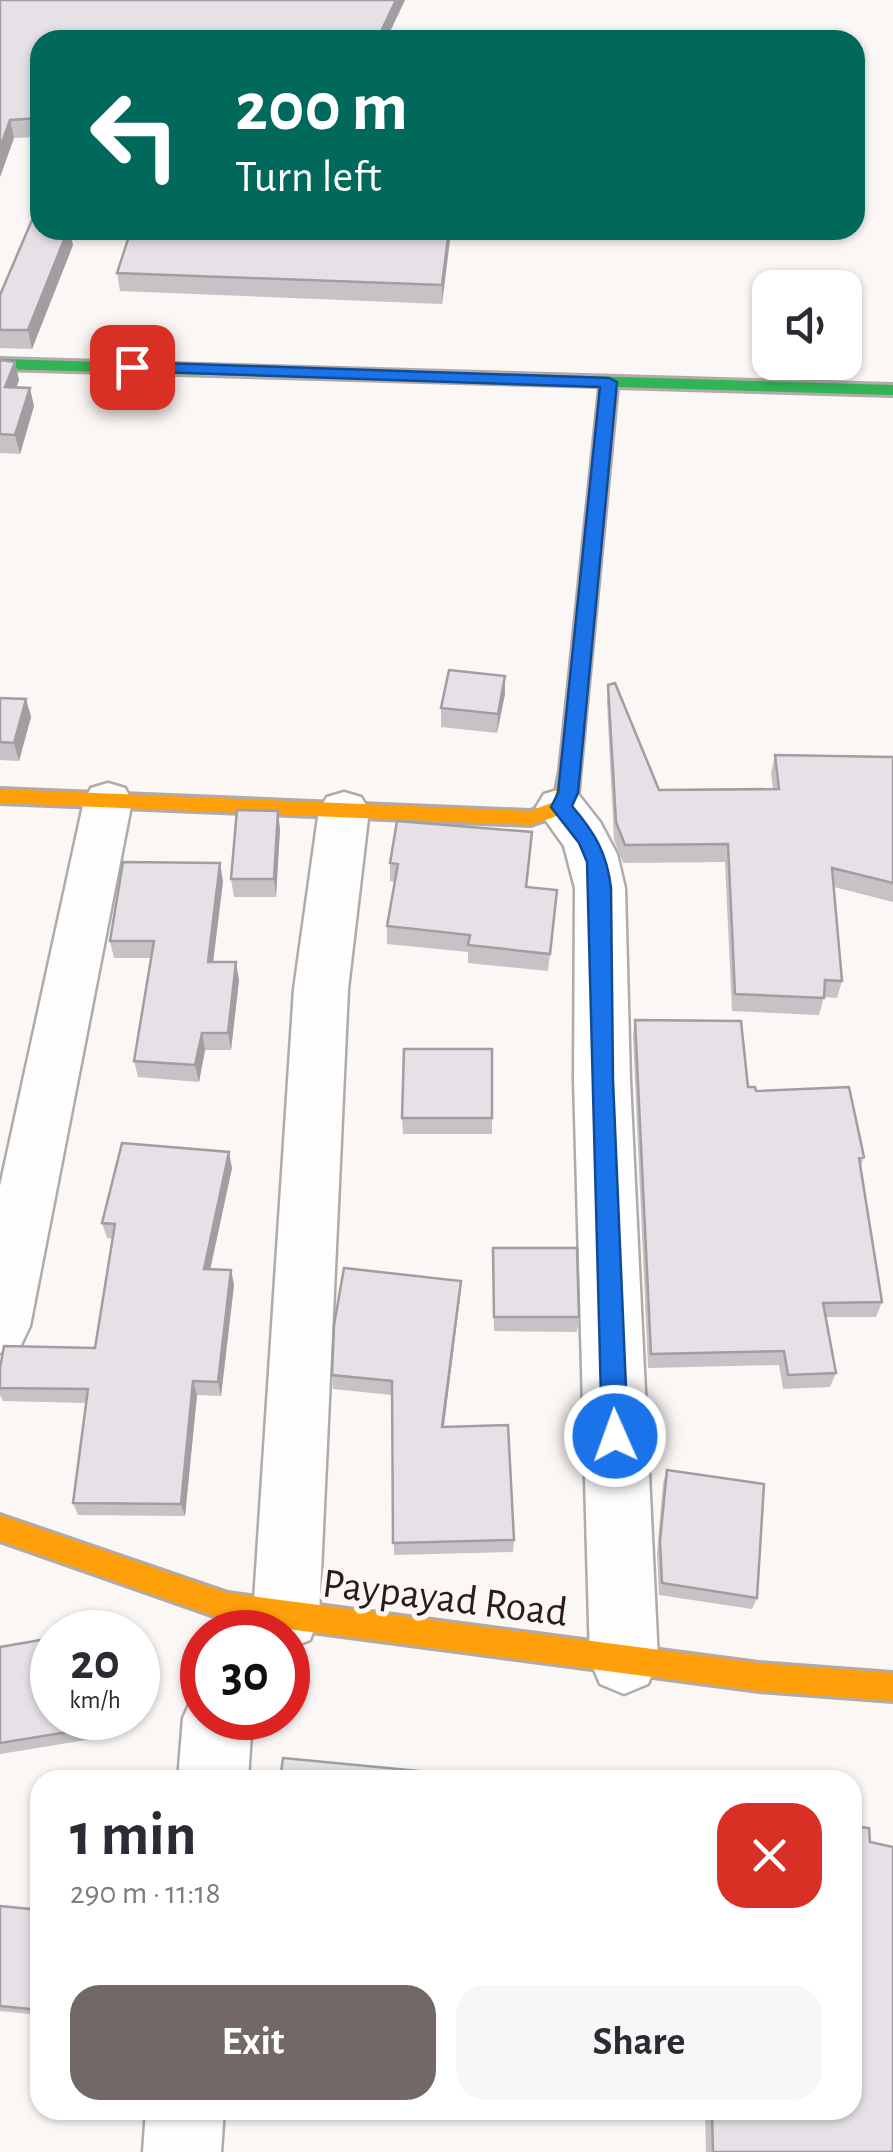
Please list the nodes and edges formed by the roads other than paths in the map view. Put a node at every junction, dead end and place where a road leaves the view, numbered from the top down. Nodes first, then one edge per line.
1 (0, 364) edge
2 (609, 382) junction
3 (893, 390) edge
4 (0, 796) edge
5 (108, 801) junction
6 (561, 807) junction
7 (344, 810) junction
8 (0, 1326) edge
9 (0, 1528) edge
10 (224, 1610) edge
11 (247, 1610) edge
12 (310, 1625) edge
13 (624, 1660) junction
14 (893, 1686) edge
15 (216, 1740) edge
16 (214, 1770) edge
17 (184, 2120) edge
18 (182, 2152) edge

1 - 2 street
2 - 3 street
2 - 6 street
4 - 5 street
5 - 7 street
5 - 8 street
6 - 7 street
6 - 13 street
7 - 11 street
9 - 10 street, Paypayad Road
12 - 13 street, Paypayad Road
13 - 14 street, Paypayad Road
15 - 16 street
17 - 18 street

